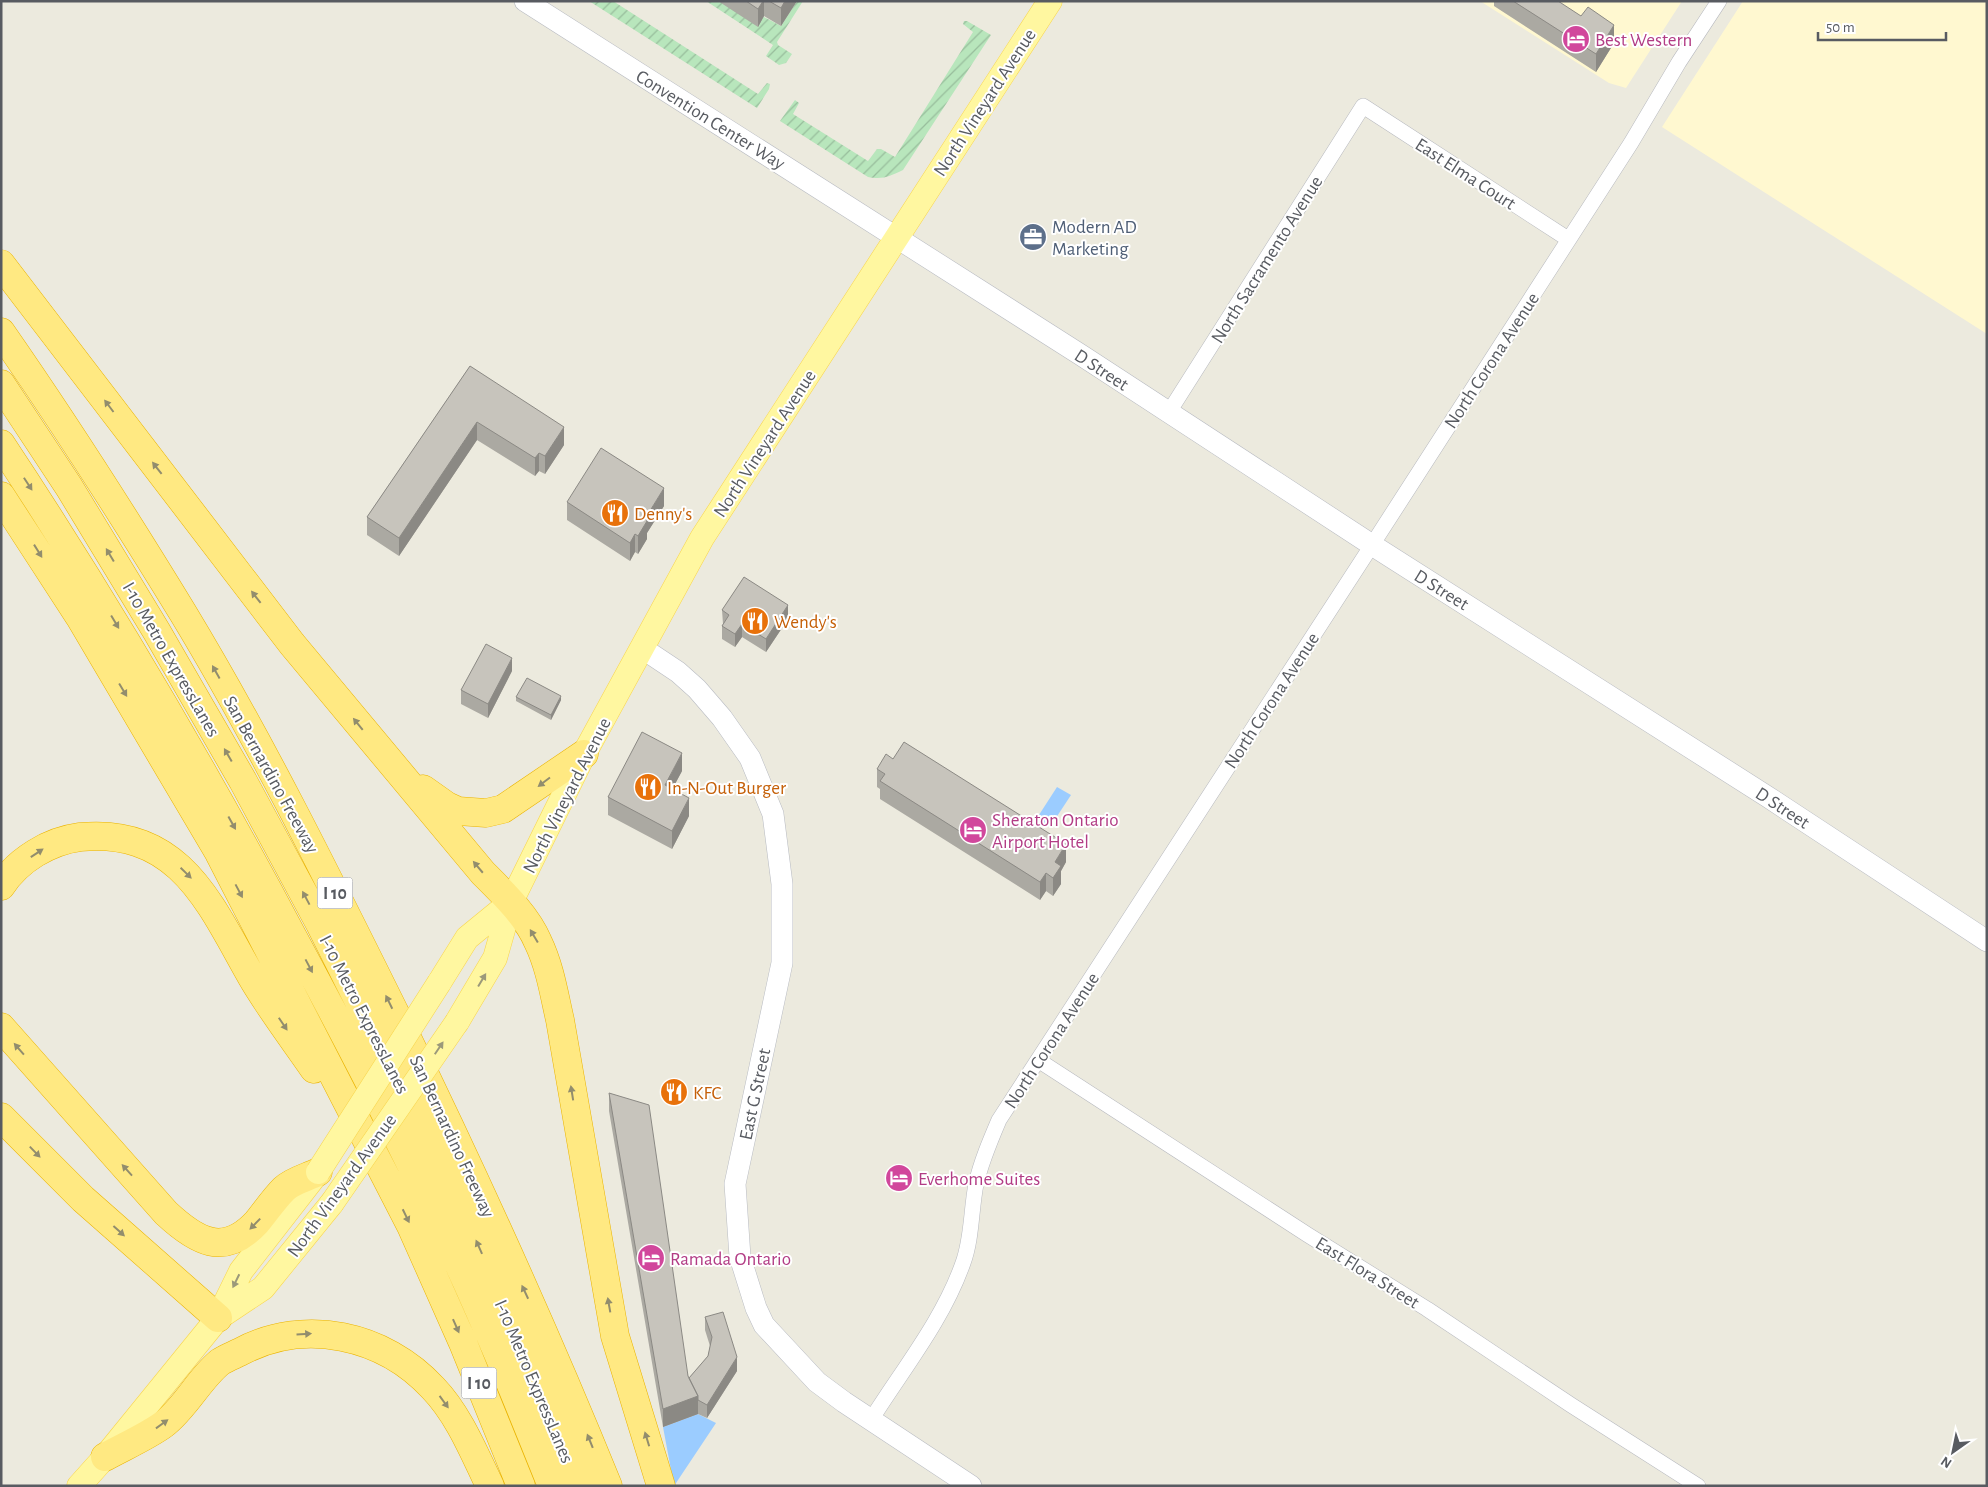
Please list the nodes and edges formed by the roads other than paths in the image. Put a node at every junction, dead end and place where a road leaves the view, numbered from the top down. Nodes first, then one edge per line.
1 (525, 1) edge
2 (1050, 1) edge
3 (1719, 1) edge
4 (1363, 106) joint
5 (898, 237) junction
6 (1568, 240) junction
7 (1, 264) edge
8 (1, 332) edge
9 (1, 384) edge
10 (1169, 412) junction
11 (1, 444) edge
12 (1, 496) edge
13 (1372, 545) junction
14 (642, 648) junction
15 (584, 754) junction
16 (389, 761) junction
17 (1, 886) edge
18 (511, 902) junction
19 (1987, 941) edge
20 (1, 1027) edge
21 (1038, 1060) junction
22 (1, 1117) edge
23 (318, 1172) junction
24 (385, 1172) junction
25 (218, 1318) junction
26 (871, 1420) junction
27 (105, 1457) junction
28 (1689, 1483) edge
29 (79, 1486) edge
30 (490, 1486) edge
31 (521, 1486) edge
32 (552, 1486) edge
33 (579, 1486) edge
34 (608, 1486) edge
35 (661, 1486) edge
36 (970, 1486) edge

1 - 5 street, Convention Center Way
2 - 5 main road, North Vineyard Avenue
3 - 6 street, North Corona Avenue
4 - 6 street, East Elma Court
4 - 10 street, North Sacramento Avenue
5 - 10 street, D Street
5 - 14 main road, North Vineyard Avenue
6 - 13 street, North Corona Avenue
16 -> 7 highway
34 -> 8 highway, San Bernardino Freeway / I 10
33 -> 9 highway, I-10 Metro ExpressLanes
10 - 13 street, D Street
11 -> 32 highway, I-10 Metro ExpressLanes
12 -> 24 highway, I 10
13 - 19 street, D Street
13 - 21 street, North Corona Avenue
14 - 15 main road, North Vineyard Avenue
14 - 26 street, East G Street
15 -> 16 highway
15 - 18 main road, North Vineyard Avenue
18 -> 16 highway
17 -> 24 highway
18 - 23 main road, North Vineyard Avenue, bridge
25 -> 18 main road, North Vineyard Avenue, bridge
35 -> 18 highway
23 -> 20 highway
21 - 26 street, North Corona Avenue
21 - 28 street, East Flora Street
22 -> 25 highway
23 -> 25 main road, North Vineyard Avenue
24 -> 31 highway, I 10
25 - 27 main road, North Vineyard Avenue
26 - 36 street, East G Street
27 - 29 main road, North Vineyard Avenue
27 -> 30 highway

